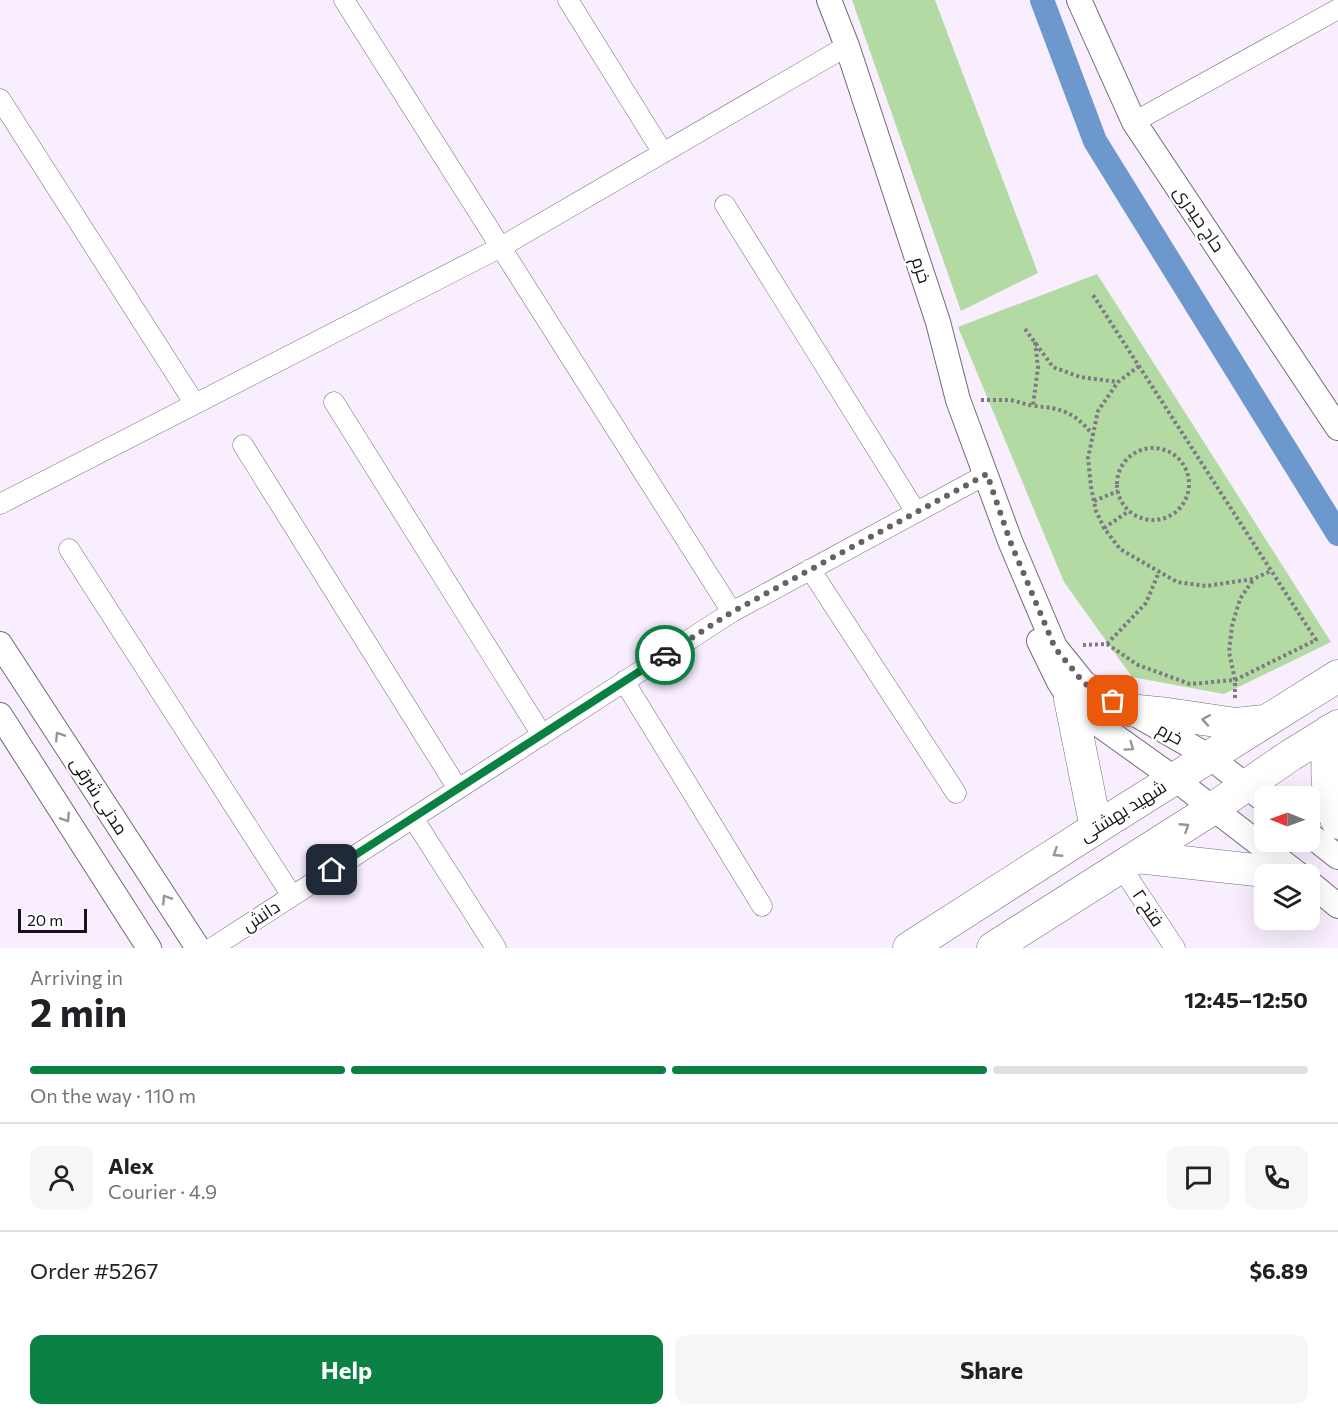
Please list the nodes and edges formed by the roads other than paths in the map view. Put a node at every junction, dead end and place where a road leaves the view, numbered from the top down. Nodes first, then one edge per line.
1 (344, 0) edge
2 (568, 0) edge
3 (829, 0) edge
4 (1079, 0) edge
5 (1333, 0) edge
6 (1338, 9) edge
7 (847, 46) junction
8 (0, 99) edge
9 (1134, 122) junction
10 (663, 153) junction
11 (725, 205) dead end
12 (501, 248) junction
13 (334, 402) dead end
14 (195, 404) junction
15 (1338, 428) edge
16 (243, 445) dead end
17 (987, 474) junction
18 (0, 504) edge
19 (916, 512) junction
20 (1010, 541) junction
21 (69, 549) dead end
22 (810, 569) junction
23 (732, 612) junction
24 (0, 644) edge
25 (1338, 676) edge
26 (624, 681) junction
27 (1070, 699) junction
28 (1128, 710) junction
29 (0, 715) edge
30 (1264, 721) junction
31 (1334, 729) edge
32 (542, 735) junction
33 (1210, 757) junction
34 (1175, 779) junction
35 (1263, 786) edge
36 (458, 789) junction
37 (1254, 791) edge
38 (1254, 792) edge
39 (956, 794) dead end
40 (1212, 809) junction
41 (413, 818) junction
42 (1338, 823) edge
43 (1096, 828) junction
44 (1320, 843) edge
45 (1338, 857) edge
46 (1129, 862) junction
47 (1285, 864) edge
48 (1254, 871) edge
49 (1320, 891) edge
50 (292, 896) junction
51 (762, 906) dead end
52 (1338, 906) edge
53 (149, 948) edge
54 (198, 948) edge
55 (212, 948) edge
56 (496, 948) edge
57 (909, 948) edge
58 (993, 948) edge
59 (1175, 948) edge

1 - 12 street
2 - 10 street
3 - 7 street, خرم
4 - 9 street, حاج حیدری
5 - 6 street
6 - 9 street
7 - 10 street
7 - 17 street, خرم
8 - 14 street
9 - 15 street, حاج حیدری
10 - 12 street
11 - 19 street
12 - 14 street
12 - 23 street
13 - 32 street
14 - 18 street
16 - 36 street
17 - 19 street, دانش
17 - 20 street, خرم
19 - 22 street, دانش
20 - 27 street, خرم
20 - 28 street, خرم
21 - 50 street
22 - 23 street, دانش
22 - 39 street
23 - 26 street, دانش
54 -> 24 street, مدنی شرقی
25 - 30 main road, شهید بهشتی
26 - 32 street, دانش
26 - 51 street
27 -> 34 street, خرم
27 - 43 main road
30 -> 28 main road
28 - 33 street, خرم
29 -> 53 street
30 - 33 main road, شهید بهشتی
31 - 35 main road
31 - 42 main road
32 - 36 street, دانش
33 - 34 main road, شهید بهشتی
33 - 37 street, خرم
34 - 40 street, خرم
34 - 43 main road, شهید بهشتی
36 - 41 street, دانش
38 - 40 main road
46 -> 40 main road
40 - 47 street, خرم
41 - 50 street, دانش
41 - 56 street
43 -> 57 main road, شهید بهشتی
44 - 45 street
46 - 48 main road
46 - 58 main road
46 - 59 street, فتح ۲
49 - 52 street
50 - 55 street, دانش

